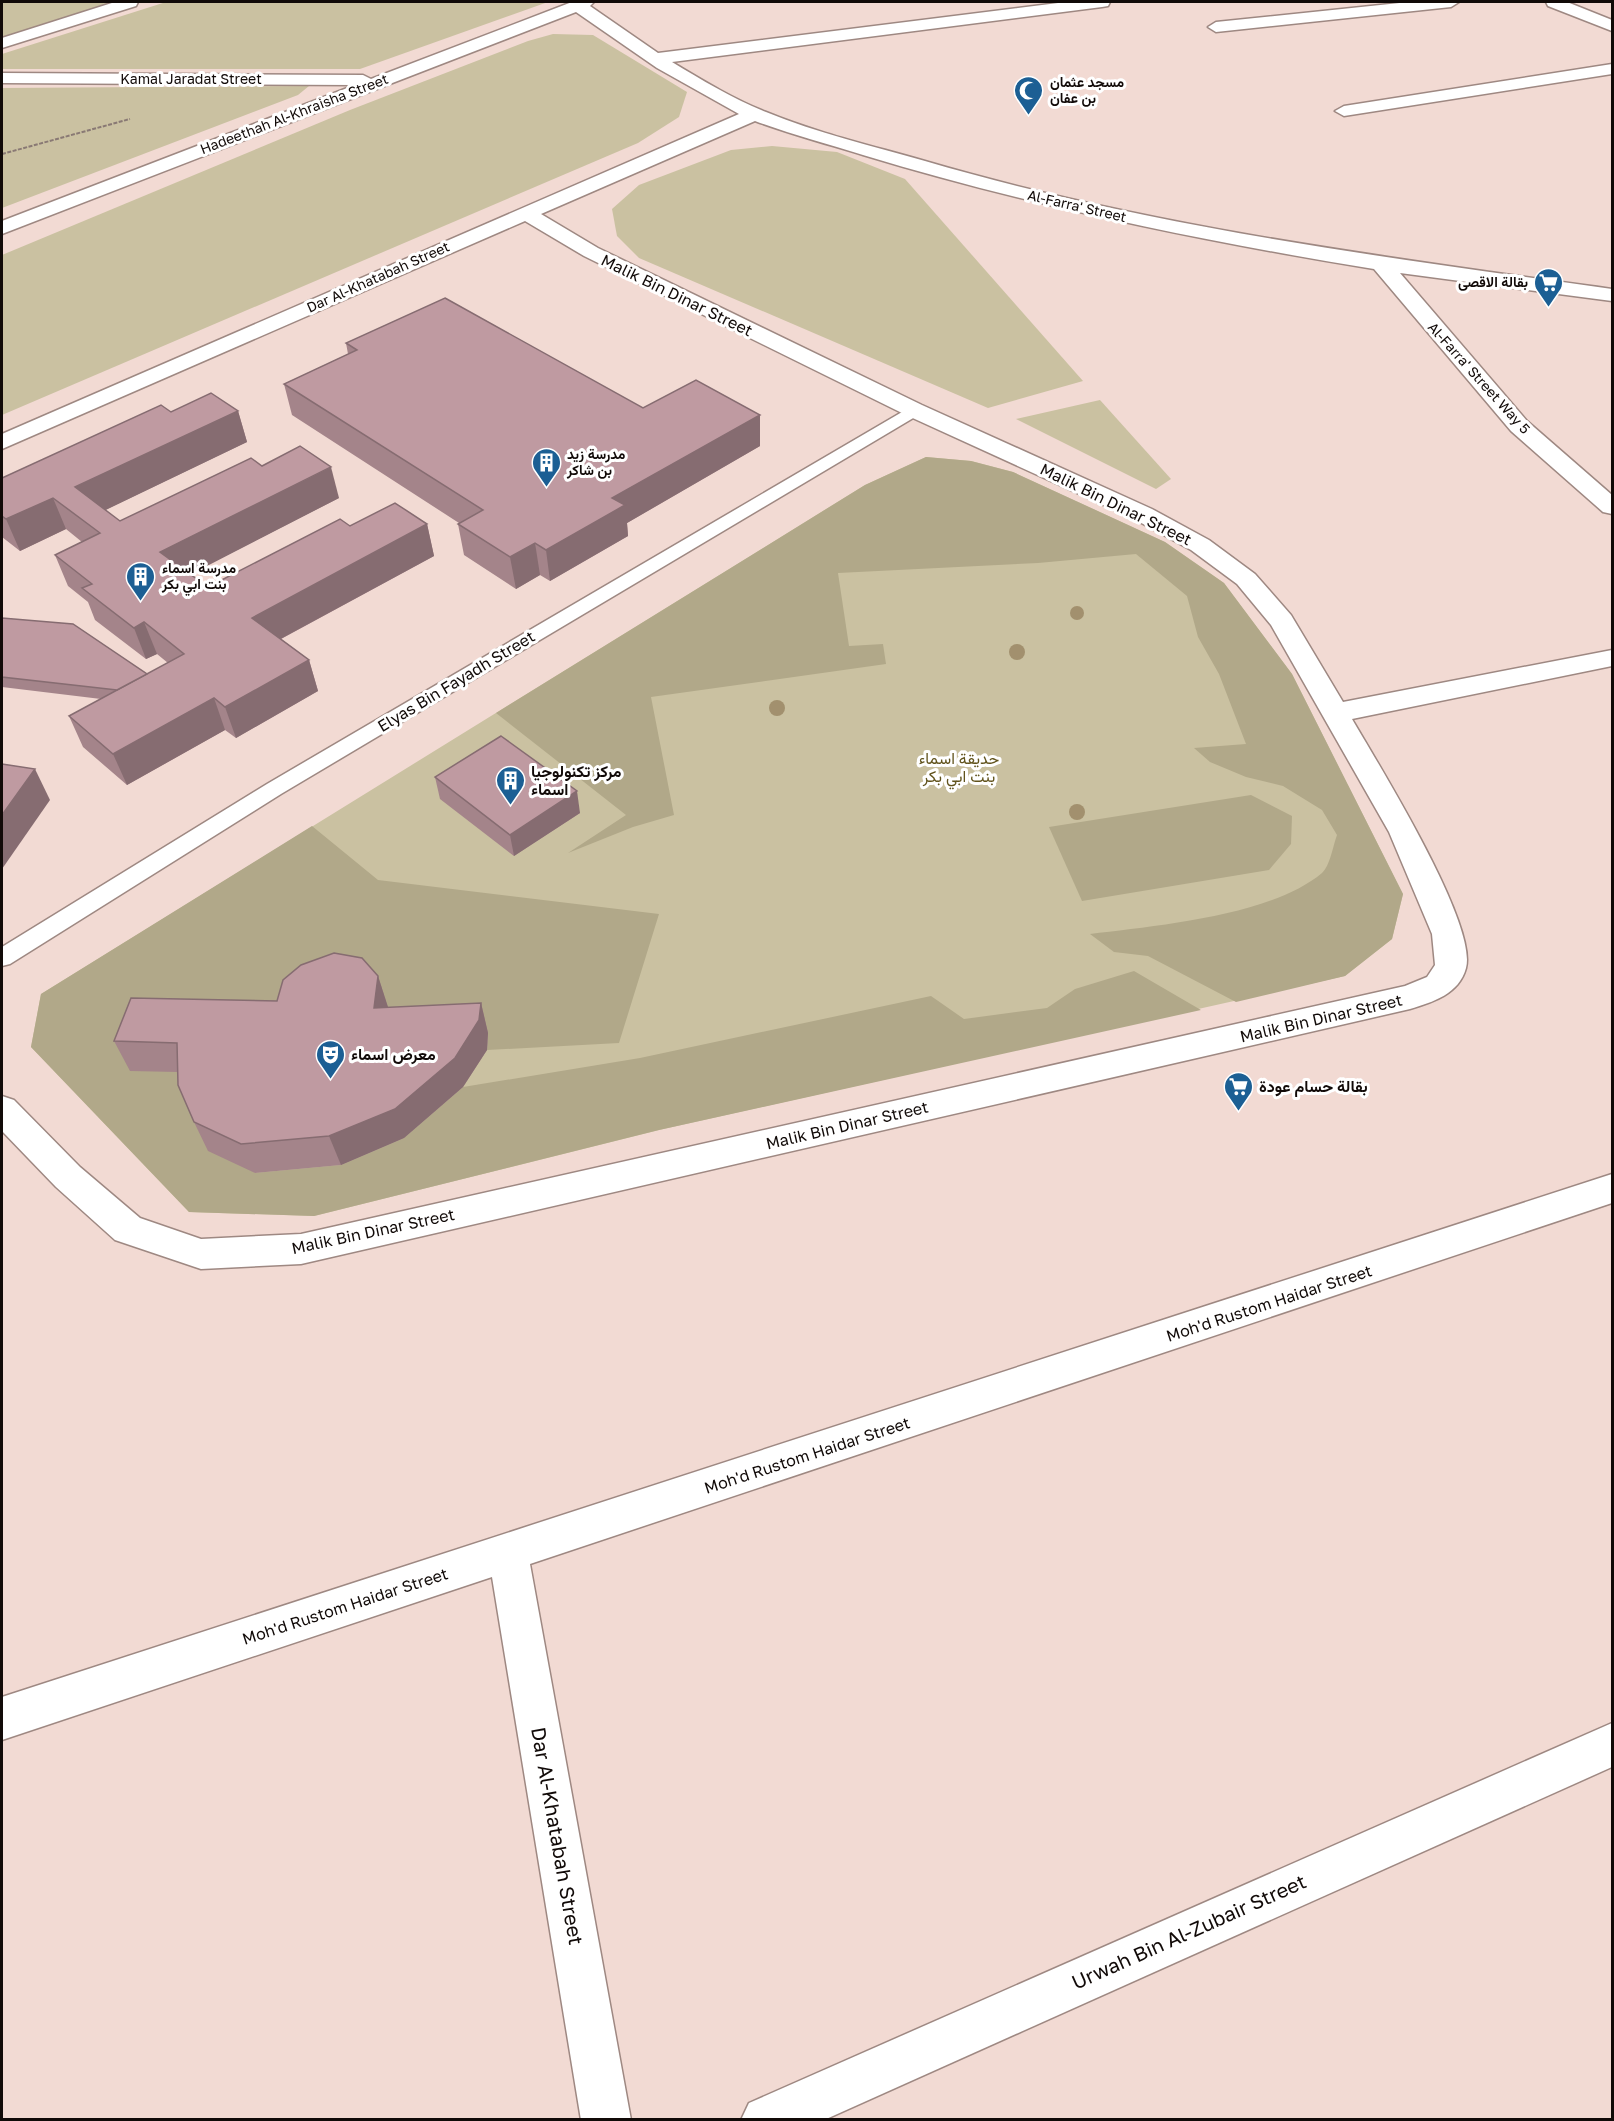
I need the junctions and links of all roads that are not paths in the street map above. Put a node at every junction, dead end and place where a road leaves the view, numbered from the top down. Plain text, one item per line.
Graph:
1 (130, 2) edge
2 (1102, 2) edge
3 (1451, 2) edge
4 (1554, 2) edge
5 (582, 3) edge
6 (1612, 26) edge
7 (1215, 27) dead end
8 (2, 43) edge
9 (659, 58) junction
10 (1612, 69) edge
11 (2, 78) edge
12 (380, 80) junction
13 (1344, 111) dead end
14 (755, 114) junction
15 (525, 213) junction
16 (2, 228) edge
17 (1381, 264) junction
18 (1612, 295) edge
19 (914, 410) junction
20 (2, 442) edge
21 (1612, 507) edge
22 (1612, 658) edge
23 (1335, 713) junction
24 (2, 958) edge
25 (2, 1110) edge
26 (1612, 1189) edge
27 (508, 1553) junction
28 (2, 1719) edge
29 (1612, 1744) edge
30 (606, 2120) edge
31 (766, 2120) edge

1 - 8 street
2 - 9 street
3 - 7 street
4 - 6 street
5 - 9 street, Al-Farra' Street
5 - 12 street, Hadeethah Al-Khraisha Street
9 - 14 street, Al-Farra' Street
10 - 13 street
11 - 12 street, Kamal Jaradat Street
12 - 16 street, Hadeethah Al-Khraisha Street
14 - 15 street, Dar Al-Khatabah Street
14 - 17 street, Al-Farra' Street
15 - 19 street, Malik Bin Dinar Street
15 - 20 street, Dar Al-Khatabah Street
17 - 18 street, Al-Farra' Street
17 - 21 street, Al-Farra' Street Way 5
19 - 23 street, Malik Bin Dinar Street
19 - 24 lane, Elyas Bin Fayadh Street
22 - 23 street
23 - 25 street, Malik Bin Dinar Street
26 - 27 street, Moh'd Rustom Haidar Street
27 - 28 street, Moh'd Rustom Haidar Street
27 - 30 street, Dar Al-Khatabah Street
29 - 31 street, Urwah Bin Al-Zubair Street

